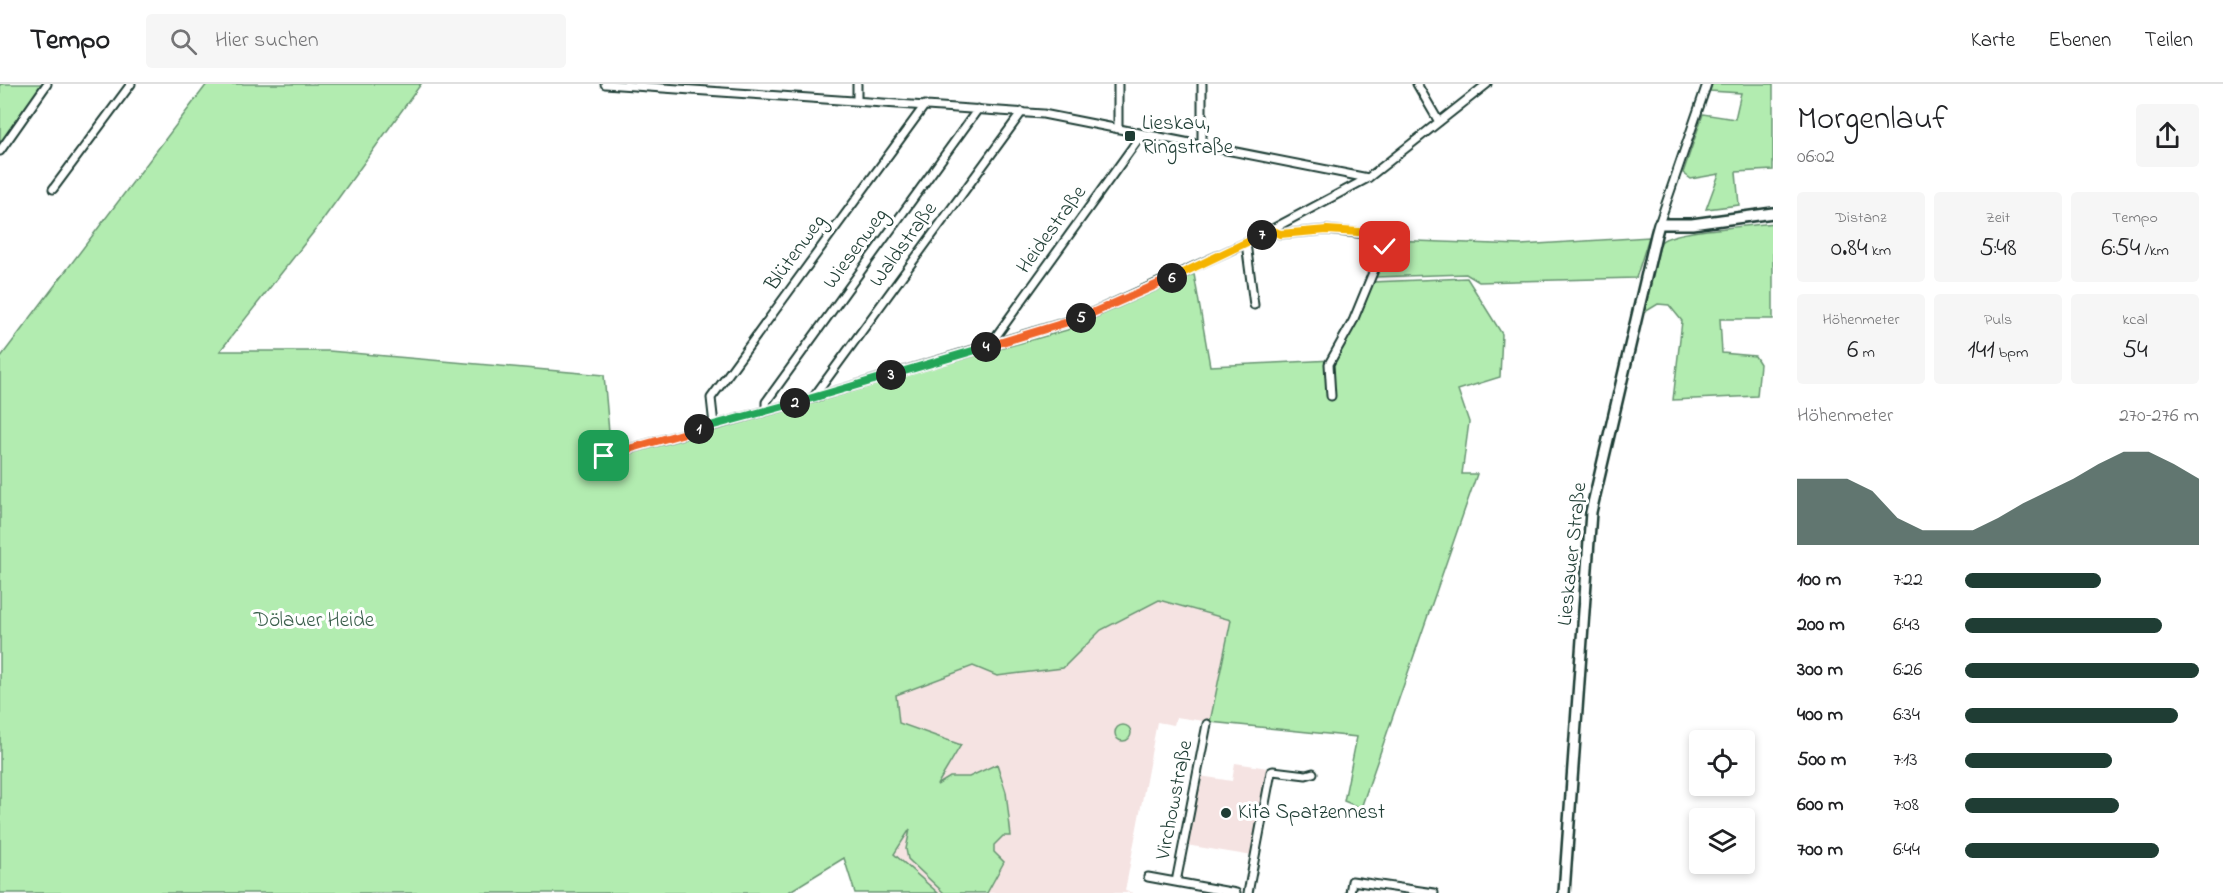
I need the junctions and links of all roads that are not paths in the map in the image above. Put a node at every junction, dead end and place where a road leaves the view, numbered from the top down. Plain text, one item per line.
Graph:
1 (47, 84) edge
2 (131, 84) edge
3 (605, 84) edge
4 (857, 84) edge
5 (1118, 84) edge
6 (1202, 84) edge
7 (1417, 84) edge
8 (1487, 84) edge
9 (1707, 84) edge
10 (857, 101) junction
11 (925, 105) junction
12 (978, 109) junction
13 (1022, 112) junction
14 (1439, 122) junction
15 (1118, 129) junction
16 (1142, 134) junction
17 (1202, 146) junction
18 (0, 151) edge
19 (1368, 178) junction
20 (53, 189) dead end
21 (1773, 213) edge
22 (1659, 224) junction
23 (1271, 230) junction
24 (1246, 243) junction
25 (1254, 304) dead end
26 (988, 346) junction
27 (1331, 396) dead end
28 (813, 398) junction
29 (766, 410) junction
30 (714, 425) junction
31 (604, 456) dead end
32 (1207, 724) dead end
33 (1313, 773) dead end
34 (1148, 877) dead end
35 (1176, 882) junction
36 (1414, 892) edge
37 (1236, 893) edge
38 (1248, 893) edge
39 (1350, 893) edge
40 (1434, 893) edge
41 (1563, 893) edge

1 - 18 street
2 - 20 street
3 - 10 street
4 - 10 street
5 - 15 street
6 - 17 street
7 - 14 street
8 - 14 street
9 - 22 street
10 - 11 street
11 - 12 street
11 - 30 street, Blütenweg
12 - 13 street
12 - 29 street, Wiesenweg
13 - 15 street
13 - 28 street, Waldstraße
14 - 19 street
15 - 16 street
16 - 17 street
16 - 26 street, Heidestraße
17 - 19 street
19 - 23 street
21 - 22 street
22 - 41 street, Lieskauer Straße
23 - 24 street
23 - 27 street
24 - 25 street
24 - 26 street
26 - 28 street
28 - 29 street
29 - 30 street
30 - 31 street
32 - 35 street, Virchowstraße
33 - 38 street
34 - 35 street
35 - 37 street
36 - 39 street
36 - 40 street

